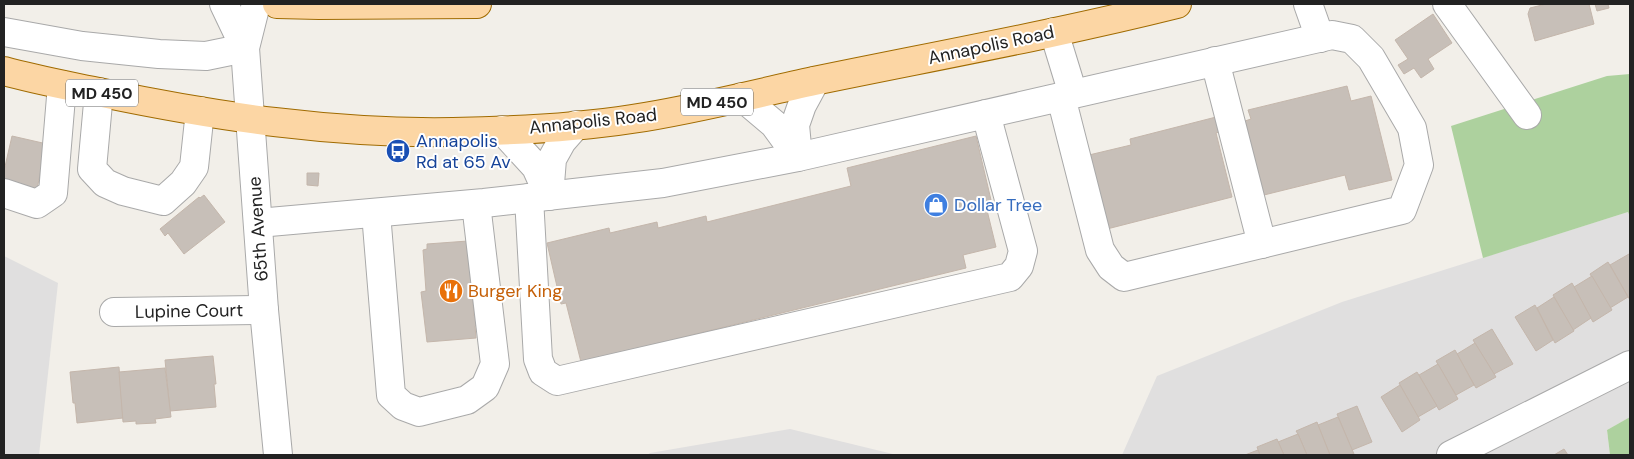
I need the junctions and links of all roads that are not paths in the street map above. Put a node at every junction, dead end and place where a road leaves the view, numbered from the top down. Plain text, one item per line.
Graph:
1 (224, 4) edge
2 (256, 4) edge
3 (277, 4) edge
4 (476, 4) edge
5 (1177, 4) edge
6 (1308, 4) edge
7 (1447, 4) edge
8 (342, 5) edge
9 (4, 32) edge
10 (1054, 32) junction
11 (1320, 38) junction
12 (245, 48) junction
13 (1215, 62) junction
14 (4, 71) edge
15 (814, 81) junction
16 (62, 85) junction
17 (99, 92) junction
18 (1067, 96) junction
19 (742, 97) junction
20 (200, 112) junction
21 (986, 114) junction
22 (1527, 115) dead end
23 (250, 119) junction
24 (576, 125) junction
25 (502, 130) junction
26 (798, 157) junction
27 (4, 193) edge
28 (539, 197) junction
29 (476, 204) junction
30 (376, 213) junction
31 (258, 223) junction
32 (1262, 244) junction
33 (264, 310) junction
34 (114, 312) dead end
35 (1630, 365) edge
36 (278, 455) edge
37 (1451, 455) edge

1 - 12 street
2 - 12 street, 65th Avenue
3 - 8 main road
4 - 8 main road
5 - 10 main road, Annapolis Road / MD 450
6 - 11 street
7 - 22 street
9 - 12 street
10 - 15 main road, Annapolis Road / MD 450
10 - 18 street
11 - 13 street
11 - 32 street
12 - 23 street, 65th Avenue
13 - 18 street
13 - 32 street
14 - 16 main road, Annapolis Road / MD 450
15 - 19 main road, Annapolis Road / MD 450
15 - 26 street
16 - 17 main road, Annapolis Road / MD 450
16 - 27 street
17 - 20 main road, Annapolis Road / MD 450
17 - 20 street
18 - 21 street
18 - 32 street
19 - 24 main road, Annapolis Road / MD 450
19 - 26 street
20 - 23 main road, Annapolis Road / MD 450
21 - 26 street
21 - 28 street
23 - 25 main road, Annapolis Road / MD 450
23 - 31 street, 65th Avenue
24 - 25 main road, Annapolis Road / MD 450
24 - 28 street
25 - 28 street
26 - 28 street
28 - 29 street
29 - 30 street
29 - 30 street
30 - 31 street
31 - 33 street, 65th Avenue
33 - 34 street, Lupine Court
33 - 36 street, 65th Avenue
35 - 37 street

